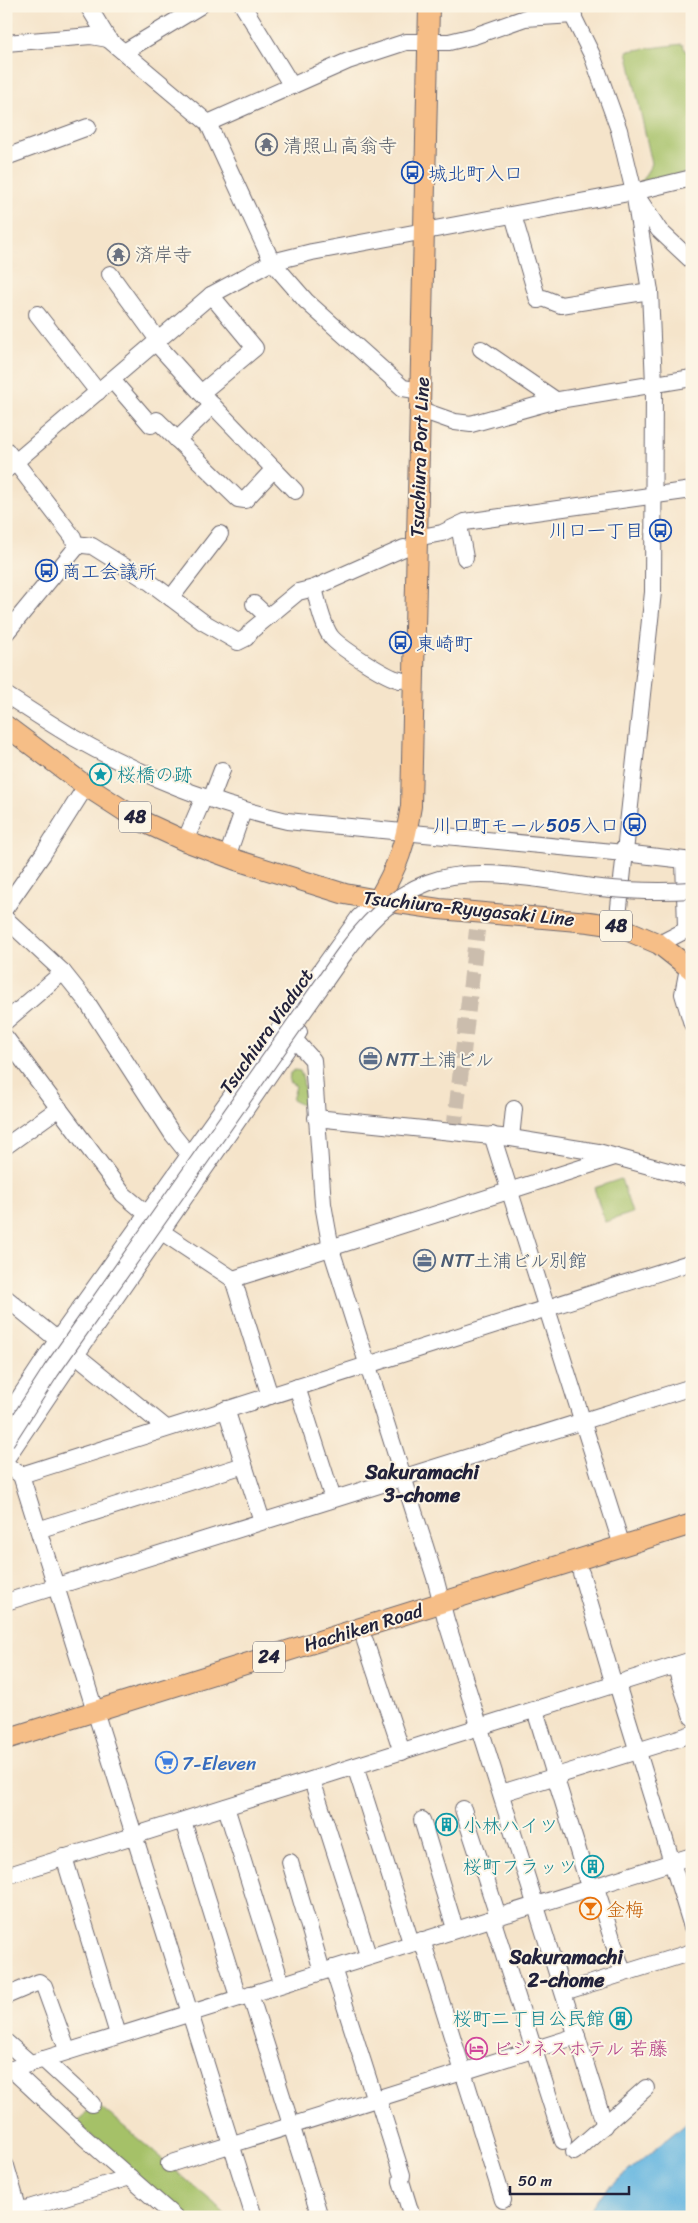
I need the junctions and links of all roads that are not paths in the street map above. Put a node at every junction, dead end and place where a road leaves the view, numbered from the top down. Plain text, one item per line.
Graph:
1 (88, 6) edge
2 (200, 6) edge
3 (243, 6) edge
4 (429, 6) edge
5 (571, 11) edge
6 (108, 39) junction
7 (6, 43) edge
8 (429, 43) junction
9 (124, 52) junction
10 (292, 86) junction
11 (208, 123) junction
12 (88, 127) dead end
13 (6, 157) edge
14 (692, 178) edge
15 (634, 192) junction
16 (513, 215) junction
17 (424, 231) junction
18 (692, 261) edge
19 (272, 262) junction
20 (110, 274) dead end
21 (650, 291) junction
22 (211, 295) junction
23 (37, 314) dead end
24 (156, 341) junction
25 (481, 349) dead end
26 (692, 378) edge
27 (112, 380) junction
28 (654, 384) junction
29 (98, 392) junction
30 (201, 393) junction
31 (421, 400) junction
32 (557, 400) junction
33 (213, 405) junction
34 (177, 440) junction
35 (6, 450) edge
36 (11, 467) edge
37 (274, 470) junction
38 (692, 490) edge
39 (295, 491) dead end
40 (652, 496) junction
41 (459, 525) junction
42 (220, 534) dead end
43 (410, 543) junction
44 (75, 544) junction
45 (465, 558) dead end
46 (314, 588) junction
47 (170, 598) junction
48 (254, 604) dead end
49 (270, 615) junction
50 (6, 633) edge
51 (400, 680) dead end
52 (6, 695) edge
53 (6, 726) edge
54 (222, 770) dead end
55 (86, 786) junction
56 (208, 798) junction
57 (244, 811) junction
58 (407, 833) junction
59 (185, 841) junction
60 (624, 852) junction
61 (226, 857) junction
62 (688, 862) edge
63 (692, 890) edge
64 (378, 900) junction
65 (6, 907) edge
66 (6, 919) edge
67 (617, 926) junction
68 (689, 927) edge
69 (659, 944) junction
70 (690, 969) edge
71 (63, 972) junction
72 (6, 1021) edge
73 (692, 1024) edge
74 (6, 1038) edge
75 (294, 1039) junction
76 (59, 1108) junction
77 (514, 1109) dead end
78 (316, 1118) junction
79 (492, 1135) junction
80 (511, 1138) junction
81 (6, 1146) edge
82 (189, 1155) junction
83 (615, 1158) junction
84 (692, 1180) edge
85 (510, 1192) junction
86 (147, 1214) junction
87 (162, 1232) junction
88 (331, 1249) junction
89 (692, 1262) edge
90 (233, 1279) junction
91 (6, 1298) edge
92 (546, 1307) junction
93 (58, 1339) junction
94 (76, 1355) junction
95 (368, 1364) junction
96 (297, 1387) junction
97 (692, 1387) edge
98 (270, 1396) junction
99 (226, 1409) junction
100 (6, 1418) edge
101 (582, 1420) junction
102 (166, 1428) junction
103 (6, 1441) edge
104 (6, 1459) edge
105 (6, 1465) edge
106 (244, 1465) junction
107 (21, 1475) junction
108 (403, 1477) junction
109 (333, 1499) junction
110 (262, 1521) junction
111 (692, 1524) edge
112 (44, 1528) dead end
113 (622, 1546) junction
114 (581, 1573) dead end
115 (56, 1585) junction
116 (6, 1602) edge
117 (442, 1603) junction
118 (365, 1641) dead end
119 (692, 1660) edge
120 (675, 1665) junction
121 (616, 1684) junction
122 (535, 1710) junction
123 (96, 1711) junction
124 (692, 1718) edge
125 (481, 1728) junction
126 (692, 1734) edge
127 (7, 1736) edge
128 (637, 1751) junction
129 (402, 1752) junction
130 (356, 1766) junction
131 (554, 1777) junction
132 (312, 1780) junction
133 (508, 1791) dead end
134 (226, 1807) junction
135 (463, 1809) dead end
136 (422, 1820) dead end
137 (183, 1821) junction
138 (133, 1836) junction
139 (692, 1856) edge
140 (64, 1858) junction
141 (290, 1862) dead end
142 (672, 1862) junction
143 (6, 1876) edge
144 (587, 1880) dead end
145 (598, 1894) dead end
146 (536, 1904) junction
147 (495, 1917) junction
148 (453, 1922) dead end
149 (692, 1926) edge
150 (415, 1938) junction
151 (366, 1949) dead end
152 (692, 1952) edge
153 (328, 1970) junction
154 (624, 1973) junction
155 (279, 1976) dead end
156 (570, 1990) dead end
157 (243, 1992) junction
158 (6, 1996) edge
159 (190, 2013) junction
160 (116, 2028) dead end
161 (577, 2036) junction
162 (6, 2042) edge
163 (65, 2044) dead end
164 (533, 2050) junction
165 (19, 2064) edge
166 (464, 2072) junction
167 (646, 2088) dead end
168 (376, 2099) junction
169 (92, 2104) dead end
170 (291, 2125) junction
171 (605, 2126) junction
172 (230, 2145) junction
173 (169, 2164) dead end
174 (6, 2166) edge
175 (130, 2177) junction
176 (503, 2200) dead end
177 (13, 2213) edge
178 (175, 2217) edge
179 (254, 2217) edge
180 (320, 2217) edge
181 (412, 2217) edge

1 - 6 street
2 - 9 street
3 - 10 street
4 - 8 main road, Tsuchiura Port Line
5 - 8 street
5 - 15 street
6 - 7 street
6 - 9 street
8 - 10 street
8 - 17 main road, Tsuchiura Port Line
9 - 11 street
10 - 11 street
11 - 19 street
12 - 13 street
14 - 15 street
15 - 16 street
15 - 18 street
15 - 21 street
16 - 17 street
16 - 21 street
17 - 19 street
17 - 31 main road, Tsuchiura Port Line
19 - 22 street
19 - 31 street
20 - 24 street
21 - 28 street
22 - 24 street
22 - 30 street
23 - 29 street
24 - 27 street
24 - 30 street
25 - 32 street
26 - 28 street
27 - 29 street
27 - 34 street
28 - 32 street
28 - 40 street
29 - 36 street
30 - 33 street
31 - 32 street
31 - 43 main road, Tsuchiura Port Line
33 - 34 street
33 - 37 street
34 - 37 street
35 - 36 street
36 - 44 street
37 - 39 street
38 - 40 street
40 - 41 street
40 - 60 street
41 - 43 street
41 - 45 street
42 - 47 street
43 - 46 street
43 - 58 main road, Tsuchiura Port Line
44 - 47 street
44 - 50 street
46 - 49 street
46 - 51 street
47 - 49 street
48 - 49 street
52 - 56 street
53 - 55 main road, Tsuchiura-Ryugasaki Line / 48
54 - 56 street
55 - 59 main road, Tsuchiura-Ryugasaki Line / 48
55 - 65 street
56 - 57 street
56 - 59 street
57 - 58 street
57 - 61 street
58 - 60 street
58 - 64 main road, Tsuchiura Port Line
59 - 61 main road, Tsuchiura-Ryugasaki Line / 48
60 - 62 street
60 - 67 street
61 - 64 main road, Tsuchiura-Ryugasaki Line / 48
62 - 68 street
63 - 103 street, Tsuchiura Viaduct, bridge
64 - 67 main road, Tsuchiura-Ryugasaki Line / 48
64 - 75 street
64 - 82 street
66 - 71 street
67 - 69 main road, Tsuchiura-Ryugasaki Line / 48
68 - 69 street
69 - 70 main road, Tsuchiura-Ryugasaki Line / 48
70 - 73 street
71 - 72 street
71 - 82 street
74 - 76 street
75 - 78 street
75 - 87 street
76 - 81 street
76 - 86 street
77 - 80 street
78 - 79 street
78 - 88 street
79 - 80 street
79 - 85 street
80 - 83 street
82 - 86 street
83 - 84 street
83 - 85 street
85 - 88 street
85 - 92 street
86 - 87 street
86 - 93 street
87 - 90 street
87 - 94 street
88 - 90 street
88 - 95 street
89 - 92 street
90 - 98 street
91 - 93 street
92 - 95 street
92 - 101 street
93 - 94 street
93 - 100 street
94 - 102 street
94 - 104 street
95 - 96 street
95 - 108 street
96 - 98 street
96 - 109 street
97 - 101 street
98 - 99 street
99 - 102 street
99 - 106 street
101 - 108 street
101 - 113 street
102 - 107 street
105 - 107 street
106 - 110 street
106 - 112 street
107 - 115 street
108 - 109 street
108 - 117 street
109 - 110 street
110 - 115 street
111 - 113 main road, Hachiken Road / 24
113 - 117 main road, Hachiken Road / 24
114 - 121 street
115 - 116 street
115 - 123 street
117 - 123 main road, Hachiken Road / 24
117 - 125 street
118 - 129 street
119 - 120 street
120 - 121 street
120 - 124 street
121 - 122 street
121 - 128 street
122 - 125 street
122 - 131 street
123 - 127 main road, Hachiken Road / 24
123 - 138 street
125 - 129 street
125 - 146 street
126 - 128 street
128 - 131 street
128 - 142 street
129 - 130 street
130 - 132 street
130 - 150 street
131 - 133 street
131 - 144 street
132 - 134 street
132 - 151 street
134 - 137 street
134 - 155 street
135 - 147 street
136 - 148 street
137 - 138 street
137 - 157 street
138 - 140 street
138 - 159 street
139 - 142 street
140 - 143 street
140 - 160 street
141 - 153 street
142 - 146 street
142 - 149 street
145 - 154 street
146 - 147 street
146 - 161 street
147 - 150 street
147 - 164 street
150 - 153 street
150 - 166 street
152 - 154 street
153 - 157 street
153 - 168 street
154 - 156 street
157 - 159 street
157 - 170 street
158 - 163 street
159 - 165 street
159 - 172 street
161 - 164 street
161 - 171 street
162 - 165 street
164 - 166 street
164 - 171 street
165 - 169 street
165 - 175 street
166 - 168 street
166 - 176 street
167 - 171 street
168 - 170 street
168 - 181 street
170 - 172 street
170 - 180 street
172 - 173 street
172 - 179 street
174 - 177 street
175 - 177 street
175 - 178 street

